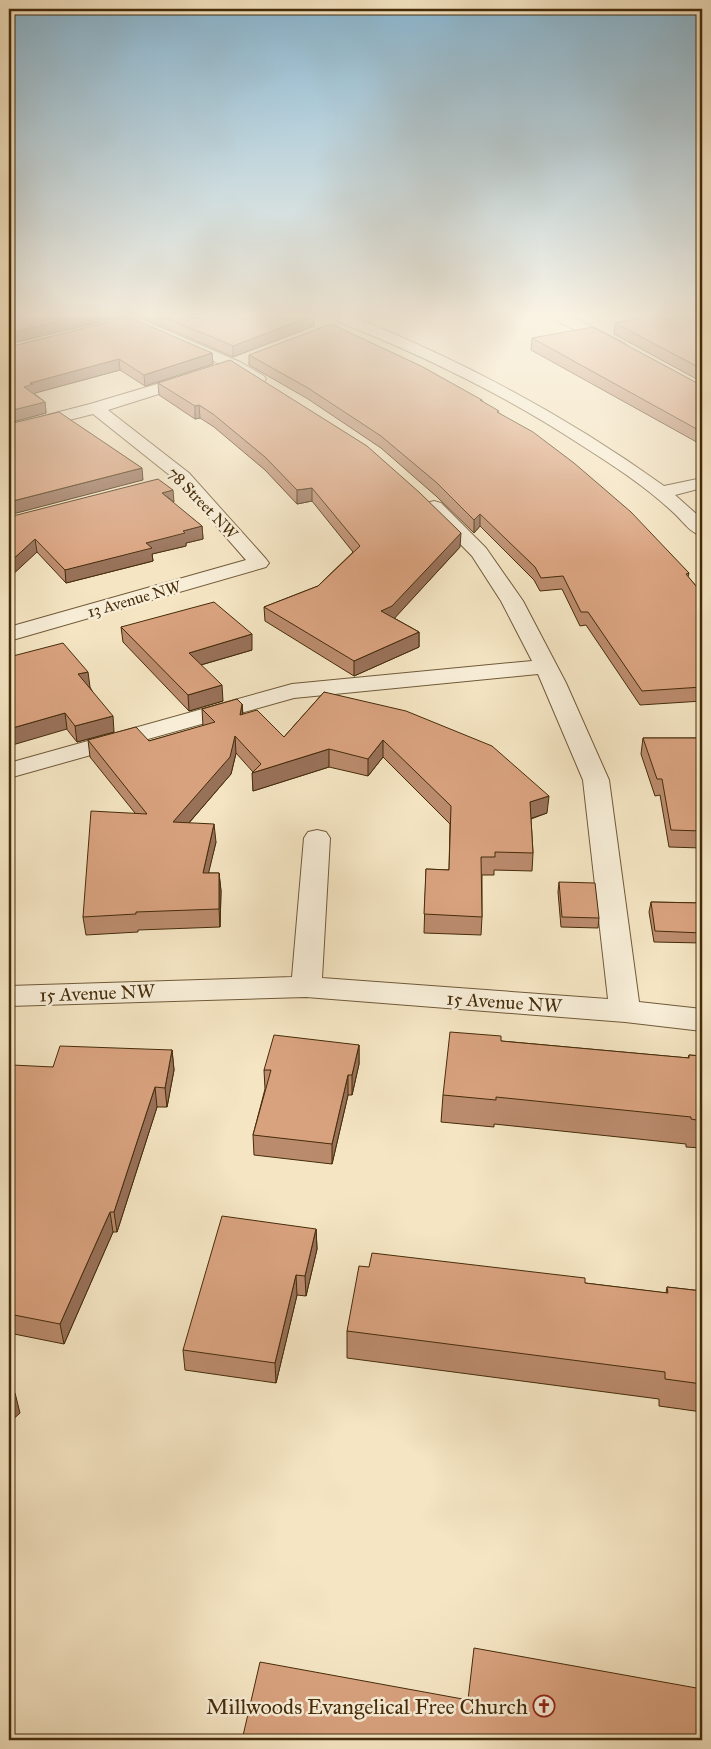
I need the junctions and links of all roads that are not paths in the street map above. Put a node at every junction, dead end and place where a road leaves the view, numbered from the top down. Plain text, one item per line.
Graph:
1 (123, 400) edge
2 (516, 400) edge
3 (96, 408) junction
4 (9, 430) edge
5 (183, 477) junction
6 (162, 483) edge
7 (702, 483) edge
8 (661, 492) junction
9 (421, 495) edge
10 (702, 530) edge
11 (259, 563) joint
12 (9, 634) edge
13 (546, 667) junction
14 (9, 771) edge
15 (317, 838) dead end
16 (306, 987) junction
17 (9, 996) edge
18 (625, 1012) junction
19 (702, 1020) edge

1 - 3 street
2 - 8 street
3 - 4 street
3 - 5 street, 78 Street NW
5 - 6 street
5 - 11 street, 78 Street NW
7 - 8 street
8 - 10 street
9 - 13 street
11 - 12 street, 13 Avenue NW
13 - 14 street
13 - 18 street
15 - 16 street
16 - 17 street, 15 Avenue NW
16 - 18 street, 15 Avenue NW
18 - 19 street, 15 Avenue NW

